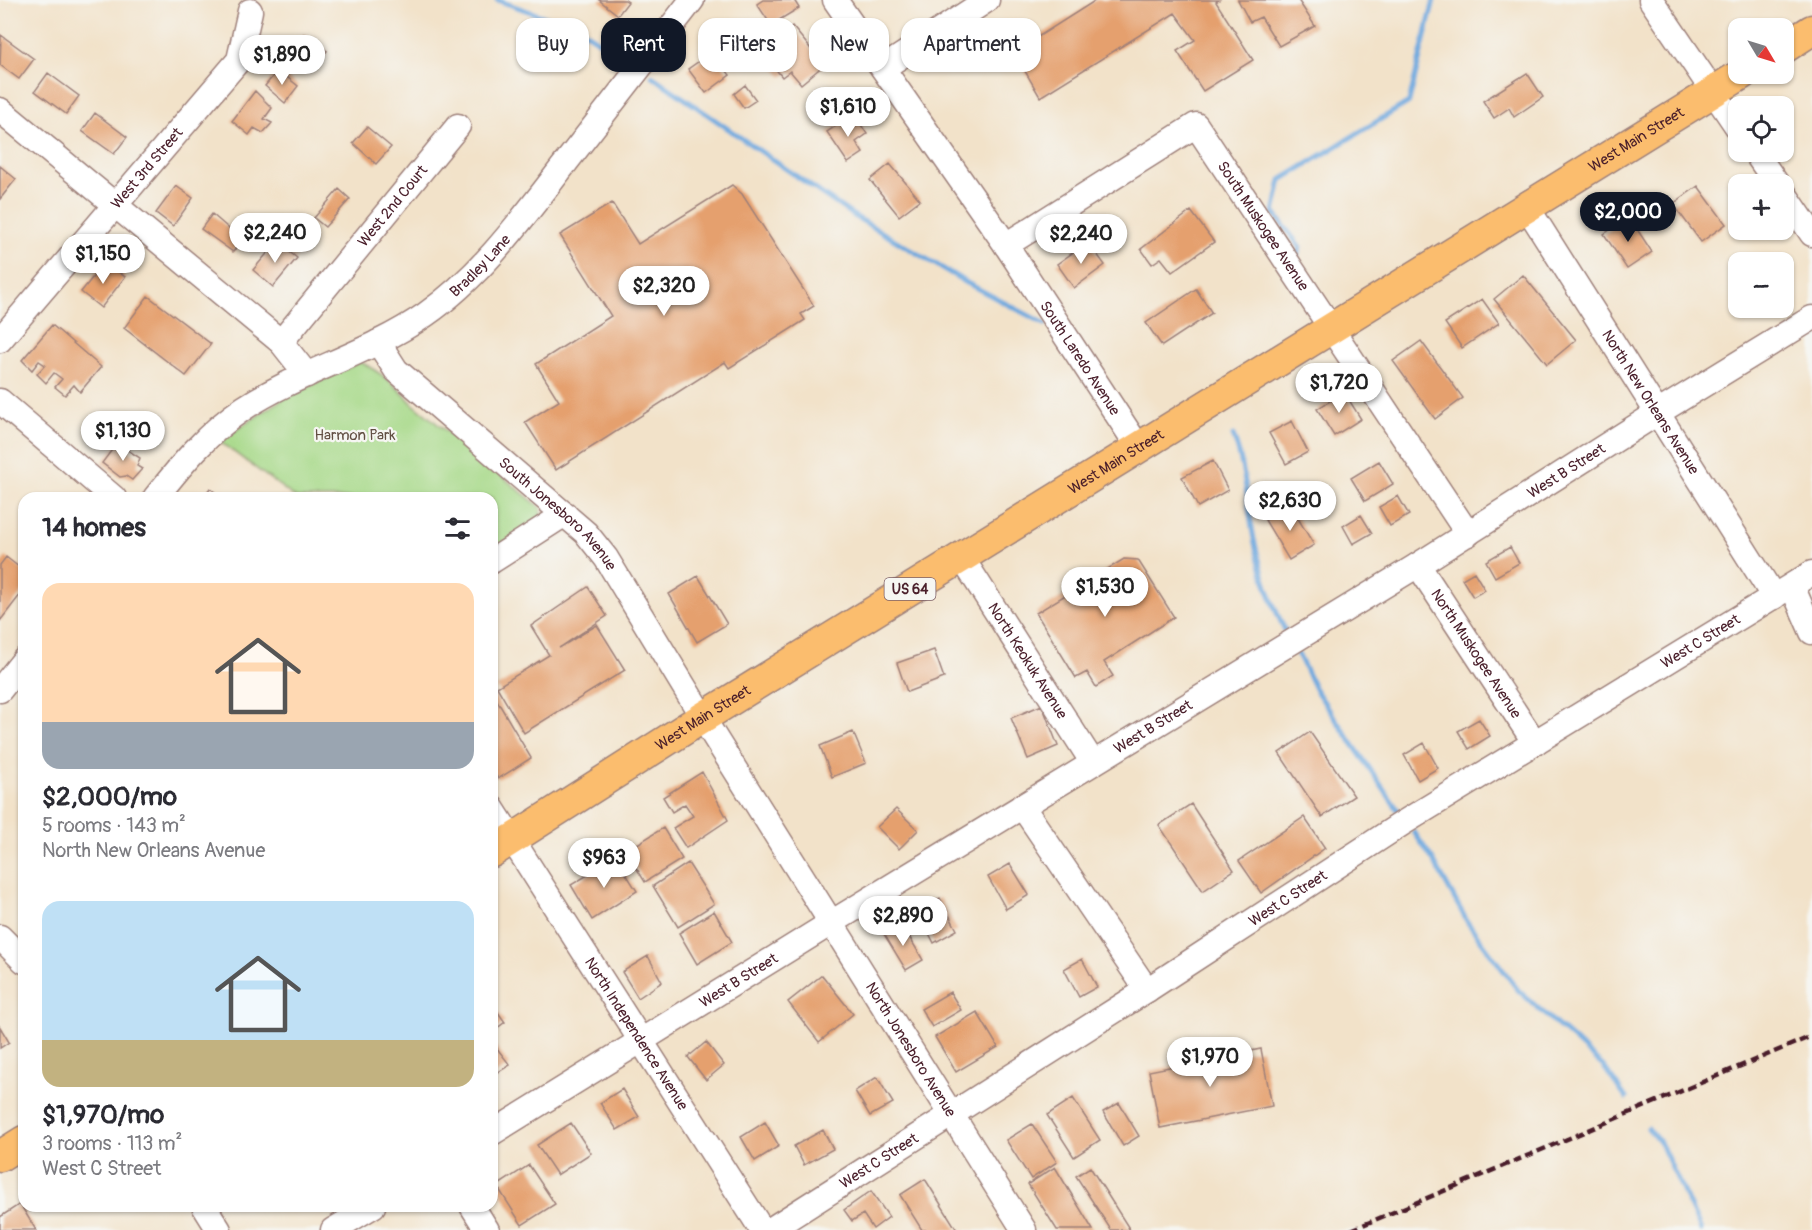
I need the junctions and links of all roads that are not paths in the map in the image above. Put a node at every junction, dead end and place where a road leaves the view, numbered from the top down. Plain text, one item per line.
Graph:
1 (692, 0) edge
2 (836, 0) edge
3 (987, 0) edge
4 (1651, 0) edge
5 (250, 12) dead end
6 (848, 18) edge
7 (1812, 30) edge
8 (1794, 42) edge
9 (889, 64) edge
10 (886, 72) edge
11 (1728, 83) edge
12 (1713, 92) junction
13 (0, 110) edge
14 (1728, 114) edge
15 (458, 126) dead end
16 (115, 205) junction
17 (1527, 207) junction
18 (1794, 208) edge
19 (1812, 234) edge
20 (1006, 245) junction
21 (1812, 318) edge
22 (1330, 329) junction
23 (0, 340) edge
24 (280, 342) junction
25 (378, 342) junction
26 (307, 375) junction
27 (0, 401) edge
28 (1659, 412) junction
29 (1139, 448) junction
30 (107, 492) edge
31 (159, 492) edge
32 (565, 514) junction
33 (1468, 534) junction
34 (498, 557) edge
35 (962, 558) junction
36 (1418, 566) junction
37 (1812, 573) edge
38 (1783, 592) junction
39 (1812, 632) edge
40 (18, 667) edge
41 (0, 689) edge
42 (702, 718) junction
43 (1535, 743) junction
44 (1093, 763) junction
45 (1022, 806) junction
46 (498, 830) edge
47 (502, 845) edge
48 (831, 923) junction
49 (0, 937) edge
50 (18, 955) edge
51 (1147, 990) junction
52 (642, 1042) junction
53 (953, 1114) junction
54 (498, 1129) edge
55 (18, 1145) edge
56 (0, 1156) edge
57 (208, 1212) edge
58 (363, 1212) edge
59 (476, 1212) edge
60 (219, 1230) edge
61 (333, 1230) edge
62 (487, 1230) edge
63 (762, 1230) edge
64 (770, 1230) edge
65 (1024, 1230) edge

1 - 25 street, Bradley Lane
2 - 6 street, South Laredo Avenue
3 - 9 street
4 - 12 street
5 - 16 street, West 3rd Street
7 - 8 main road
10 - 20 street, South Laredo Avenue
11 - 12 main road, West Main Street / US 64
12 - 14 street
12 - 17 main road, West Main Street / US 64
13 - 16 street
15 - 24 street, West 2nd Court
16 - 23 street, West 3rd Street
16 - 24 street
17 - 22 main road, West Main Street / US 64
17 - 28 street, North New Orleans Avenue
18 - 19 street
20 - 22 street, South Muskogee Avenue
20 - 29 street, South Laredo Avenue
21 - 28 street, West B Street
22 - 29 main road, West Main Street / US 64
22 - 33 street
24 - 26 street
25 - 26 street, Bradley Lane
25 - 32 street, South Jonesboro Avenue
26 - 31 street, Bradley Lane
27 - 30 street
28 - 33 street, West B Street
28 - 38 street, North New Orleans Avenue
29 - 35 main road, West Main Street / US 64
32 - 34 street
32 - 42 street, South Jonesboro Avenue
33 - 36 street, West B Street
35 - 42 main road, West Main Street / US 64
35 - 44 street, North Keokuk Avenue
36 - 43 street, North Muskogee Avenue
36 - 44 street, West B Street
37 - 38 street, West C Street
38 - 39 street, North New Orleans Avenue
38 - 43 street, West C Street
40 - 41 street
42 - 47 main road, West Main Street / US 64
42 - 48 street, North Jonesboro Avenue
43 - 51 street, West C Street
44 - 45 street, West B Street
45 - 48 street, West B Street
45 - 51 street
46 - 47 street, North Independence Avenue
47 - 52 street, North Independence Avenue
48 - 52 street, West B Street
48 - 53 street, North Jonesboro Avenue
49 - 50 street
51 - 53 street, West C Street
52 - 54 street, West B Street
52 - 63 street, North Independence Avenue
53 - 64 street, West C Street
53 - 65 street, North Jonesboro Avenue
55 - 56 main road
57 - 60 street
58 - 61 street
59 - 62 street

